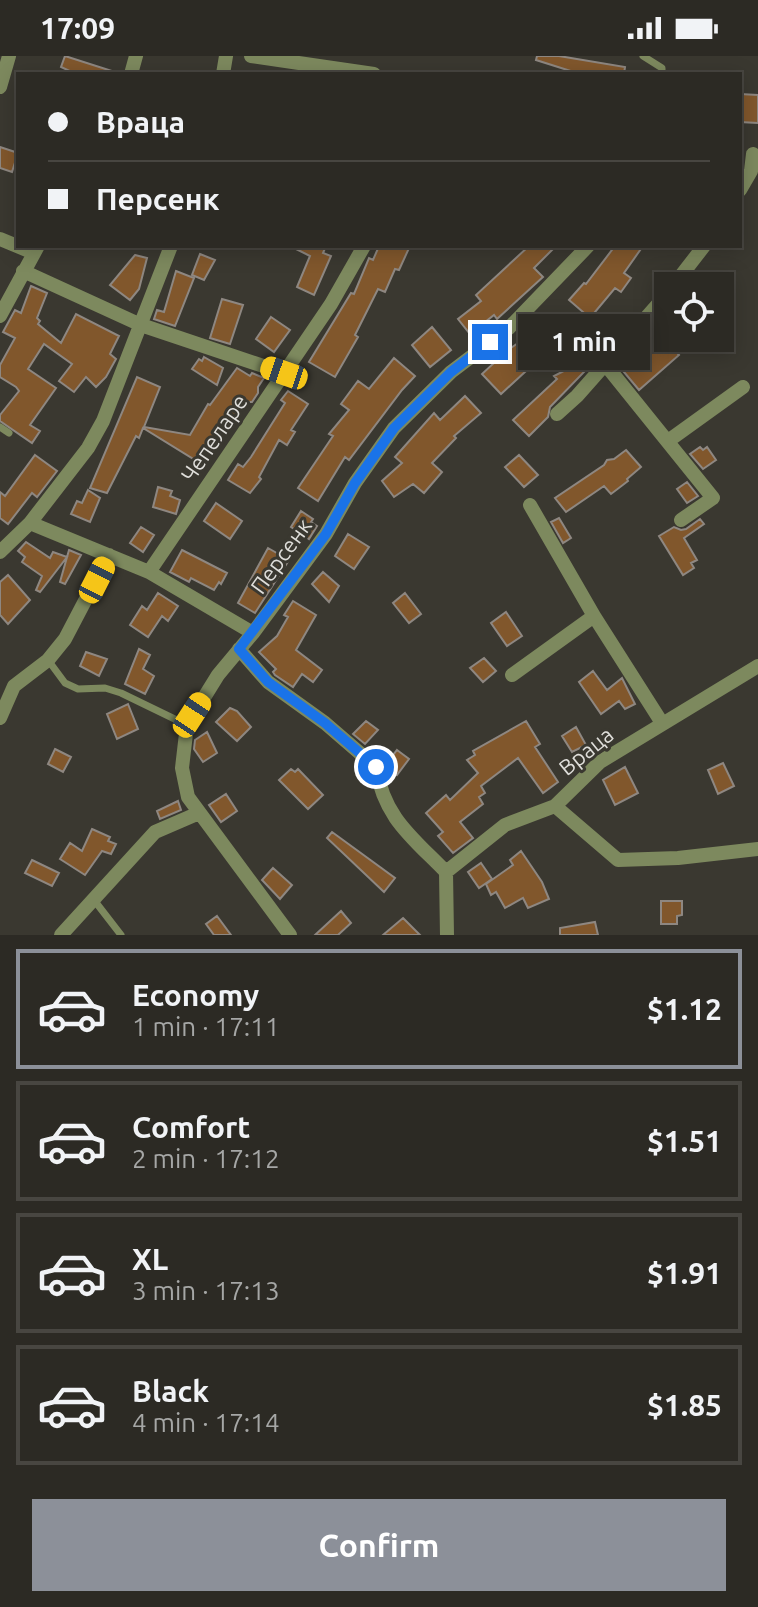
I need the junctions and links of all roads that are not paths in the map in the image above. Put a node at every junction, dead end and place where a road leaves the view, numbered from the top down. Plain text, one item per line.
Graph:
1 (9, 56) edge
2 (251, 56) edge
3 (643, 56) edge
4 (365, 72) edge
5 (662, 72) edge
6 (0, 87) edge
7 (750, 153) edge
8 (754, 174) edge
9 (170, 248) edge
10 (363, 248) edge
11 (586, 248) edge
12 (702, 248) edge
13 (36, 249) edge
14 (23, 271) junction
15 (684, 272) edge
16 (654, 309) edge
17 (0, 316) edge
18 (141, 325) junction
19 (605, 364) junction
20 (284, 373) junction
21 (743, 387) dead end
22 (557, 414) dead end
23 (0, 427) edge
24 (9, 433) dead end
25 (668, 441) junction
26 (530, 505) dead end
27 (681, 520) dead end
28 (30, 523) junction
29 (2, 545) edge
30 (109, 555) junction
31 (149, 572) junction
32 (594, 616) junction
33 (253, 633) junction
34 (239, 649) junction
35 (48, 660) junction
36 (758, 666) edge
37 (512, 675) dead end
38 (0, 718) edge
39 (662, 723) junction
40 (187, 725) junction
41 (555, 806) junction
42 (199, 813) junction
43 (758, 851) edge
44 (446, 872) junction
45 (94, 900) junction
46 (61, 935) edge
47 (121, 935) edge
48 (290, 935) edge
49 (447, 935) edge

1 - 6 street
2 - 4 street
3 - 5 lane
7 - 8 street
9 - 18 street
10 - 20 street, Чепеларе
11 - 33 street, Персенк
12 - 15 street
13 - 14 street
14 - 17 street
14 - 18 street
16 - 19 street
18 - 20 street
18 - 28 street
19 - 22 street
19 - 25 street
20 - 31 street, Чепеларе
21 - 25 street
23 - 24 lane
25 - 27 street
26 - 32 street
28 - 29 street
28 - 30 street
30 - 31 street
30 - 35 street
31 - 33 street
32 - 37 street
32 - 39 street
33 - 34 street, Персенк
34 - 40 street, Персенк
34 - 44 street
35 - 38 street
35 - 40 lane
36 - 39 street, Враца
39 - 41 street, Враца
40 - 42 street, Персенк
41 - 43 street
41 - 44 street, Враца
42 - 45 street
42 - 48 street, Персенк
44 - 49 street
45 - 46 street
45 - 47 lane

